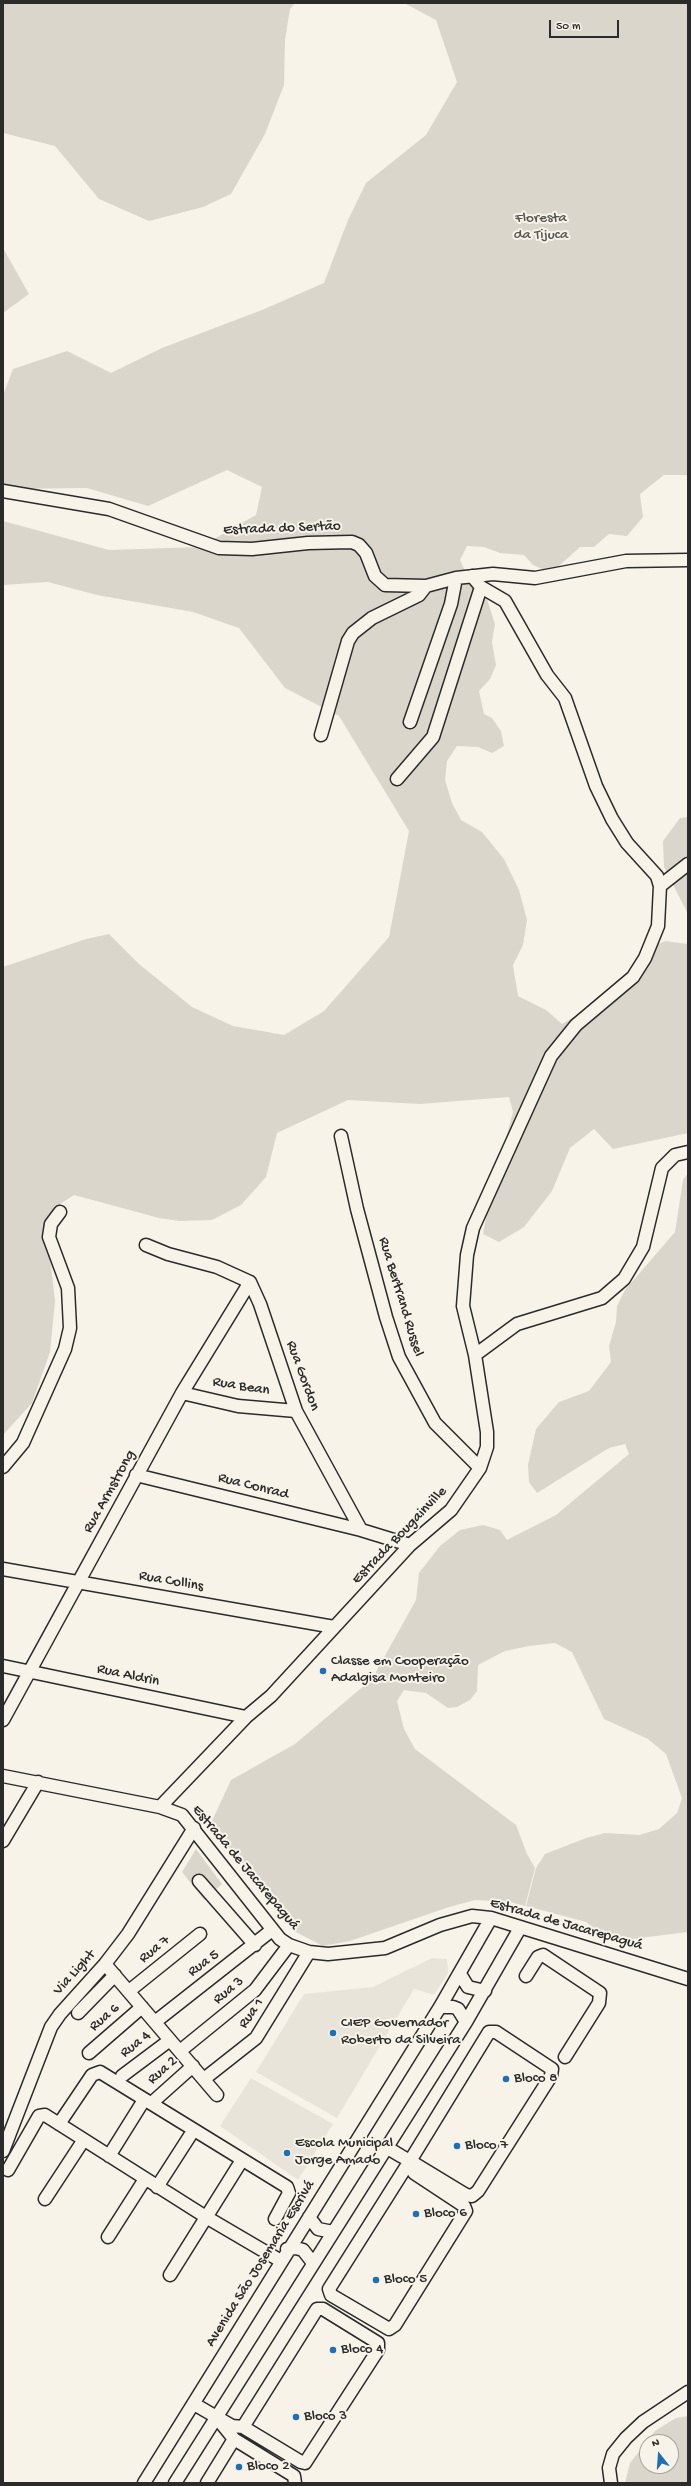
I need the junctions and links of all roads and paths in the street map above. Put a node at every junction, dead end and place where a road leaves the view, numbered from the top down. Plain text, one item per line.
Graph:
1 (3, 491) edge
2 (688, 560) edge
3 (472, 576) junction
4 (456, 578) junction
5 (426, 586) junction
6 (480, 587) junction
7 (410, 722) dead end
8 (321, 735) dead end
9 (397, 779) dead end
10 (688, 864) edge
11 (660, 886) junction
12 (341, 1136) dead end
13 (688, 1152) edge
14 (60, 1212) dead end
15 (146, 1245) dead end
16 (250, 1282) junction
17 (475, 1355) junction
18 (182, 1393) junction
19 (296, 1411) junction
20 (3, 1467) edge
21 (480, 1468) junction
22 (136, 1476) junction
23 (361, 1530) junction
24 (410, 1545) junction
25 (3, 1569) edge
26 (79, 1582) junction
27 (334, 1627) junction
28 (3, 1666) edge
29 (31, 1672) junction
30 (246, 1717) junction
31 (3, 1720) edge
32 (3, 1776) edge
33 (38, 1782) junction
34 (160, 1807) junction
35 (194, 1828) junction
36 (3, 1841) edge
37 (199, 1881) dead end
38 (491, 1918) junction
39 (520, 1928) junction
40 (272, 1930) junction
41 (200, 1934) dead end
42 (552, 1937) junction
43 (255, 1945) junction
44 (289, 1945) junction
45 (309, 1952) junction
46 (547, 1956) junction
47 (105, 1964) junction
48 (460, 1974) junction
49 (115, 1975) junction
50 (526, 1976) dead end
51 (688, 1979) edge
52 (129, 1991) junction
53 (485, 1991) junction
54 (142, 2007) junction
55 (440, 2007) junction
56 (78, 2013) dead end
57 (155, 2022) junction
58 (466, 2022) junction
59 (170, 2040) junction
60 (180, 2052) junction
61 (89, 2053) dead end
62 (565, 2057) dead end
63 (193, 2066) junction
64 (122, 2076) dead end
65 (204, 2079) junction
66 (217, 2095) dead end
67 (149, 2100) junction
68 (59, 2124) junction
69 (194, 2131) junction
70 (83, 2141) junction
71 (384, 2150) junction
72 (3, 2151) edge
73 (108, 2156) junction
74 (242, 2160) junction
75 (408, 2164) junction
76 (8, 2170) dead end
77 (145, 2179) junction
78 (157, 2187) junction
79 (45, 2199) dead end
80 (309, 2217) junction
81 (206, 2218) junction
82 (275, 2219) dead end
83 (332, 2232) junction
84 (108, 2237) dead end
85 (288, 2249) junction
86 (281, 2261) junction
87 (313, 2262) junction
88 (170, 2275) dead end
89 (688, 2392) edge
90 (194, 2404) junction
91 (216, 2417) junction
92 (243, 2427) junction
93 (234, 2440) junction
94 (144, 2483) edge
95 (175, 2483) edge
96 (207, 2483) edge
97 (295, 2483) edge
98 (611, 2483) edge

1 - 5 street, Estrada do Sertão
2 - 3 street, Estrada do Sertão
3 - 4 street, Estrada do Sertão
3 - 6 street
4 - 5 street, Estrada do Sertão
4 - 7 street
5 - 8 street
6 - 9 street
6 - 11 street
10 - 11 street
11 - 17 street, Estrada Bougainville
12 - 21 street, Rua Bertrand Russel
13 - 17 street
14 - 20 street
15 - 16 street
16 - 18 street, Rua Armstrong
16 - 19 street, Rua Gordon
17 - 21 street, Estrada Bougainville
18 - 19 street, Rua Bean
18 - 22 street, Rua Armstrong
19 - 23 street, Rua Gordon
21 - 24 street, Estrada Bougainville
22 - 23 street, Rua Conrad
22 - 26 street, Rua Armstrong
23 - 24 street
24 - 27 street, Estrada Bougainville
25 - 26 street, Rua Collins
26 - 27 street, Rua Collins
26 - 29 street, Rua Armstrong
27 - 30 street, Estrada Bougainville
28 - 29 street, Rua Aldrin
29 - 30 street, Rua Aldrin
29 - 31 street, Rua Armstrong
30 - 34 street, Estrada Bougainville
32 - 33 street, Estrada de Jacarepaguá
33 - 34 street, Estrada de Jacarepaguá
33 - 36 street
34 - 35 street, Estrada de Jacarepaguá
35 - 40 street, Estrada de Jacarepaguá
35 - 47 street, Via Light
37 - 43 street
38 - 39 street, Estrada de Jacarepaguá
38 - 45 street, Estrada de Jacarepaguá
38 - 48 street, Avenida São Josemaria Escrivá
39 - 42 street, Estrada de Jacarepaguá
39 - 53 street
40 - 43 street, Rua 5
40 - 44 street, Estrada de Jacarepaguá
41 - 52 street, Rua 7
42 - 46 street
42 - 51 street, Estrada de Jacarepaguá
43 - 57 street, Rua 5
44 - 45 street, Estrada de Jacarepaguá
44 - 60 street, Rua 3
45 - 65 street, Rua 1
46 - 50 street
46 - 62 street
47 - 49 street
47 - 72 street, Via Light
48 - 53 street
48 - 55 street, Avenida São Josemaria Escrivá
49 - 52 street
49 - 56 street
52 - 54 street
53 - 58 street
54 - 57 street
54 - 61 street, Rua 6
55 - 58 street
55 - 80 street, Avenida São Josemaria Escrivá
57 - 59 street
58 - 71 street
59 - 60 street
59 - 64 street, Rua 4
60 - 63 street
63 - 65 street
63 - 67 street, Rua 2
65 - 66 street
67 - 68 street
67 - 69 street
67 - 73 street, Rua 2
68 - 70 street
68 - 76 street
69 - 74 street
69 - 78 street
70 - 73 street
70 - 79 street
71 - 75 street
71 - 83 street
73 - 77 street
74 - 81 street
74 - 82 street
75 - 75 street
75 - 75 street
77 - 78 street
77 - 84 street
78 - 81 street
80 - 83 street
80 - 85 street, Avenida São Josemaria Escrivá
81 - 86 street
81 - 88 street
83 - 87 street
85 - 86 street, Avenida São Josemaria Escrivá
85 - 87 street
86 - 90 street, Avenida São Josemaria Escrivá
87 - 91 street
89 - 98 street
90 - 91 street
90 - 94 street, Avenida São Josemaria Escrivá
91 - 92 street
91 - 93 street
91 - 95 street
92 - 92 street
93 - 96 street
93 - 97 street

